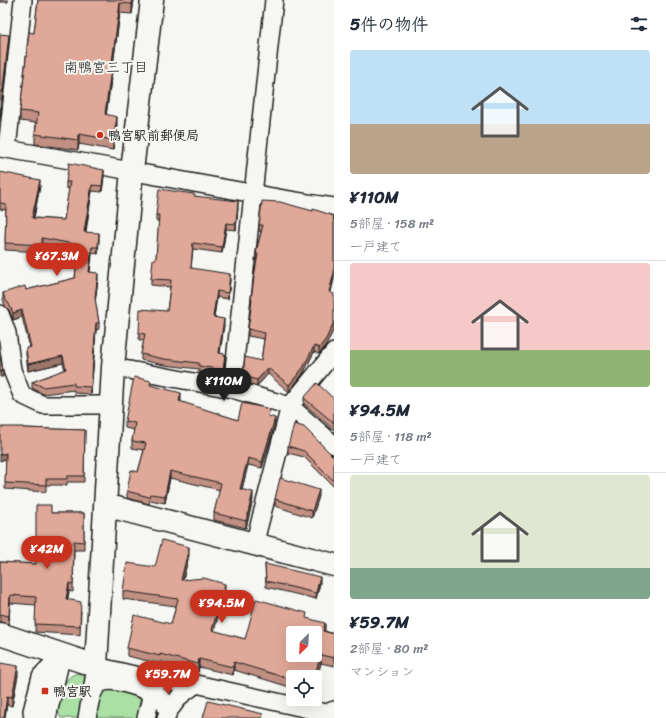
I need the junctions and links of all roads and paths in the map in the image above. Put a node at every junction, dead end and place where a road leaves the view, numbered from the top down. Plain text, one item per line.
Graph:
1 (23, 0) edge
2 (152, 0) edge
3 (274, 0) edge
4 (4, 148) edge
5 (132, 171) junction
6 (254, 195) junction
7 (334, 207) edge
8 (0, 314) edge
9 (334, 352) edge
10 (113, 367) junction
11 (232, 389) junction
12 (110, 404) junction
13 (290, 406) junction
14 (334, 445) edge
15 (105, 505) junction
16 (254, 545) junction
17 (334, 565) edge
18 (0, 634) edge
19 (62, 654) junction
20 (96, 666) junction
21 (143, 677) junction
22 (196, 684) junction
23 (152, 693) junction
24 (91, 698) junction
25 (334, 710) edge
26 (167, 715) edge
27 (33, 718) edge
28 (47, 718) edge
29 (87, 718) edge
30 (146, 718) edge

1 - 4 street
2 - 5 street
3 - 6 street
4 - 5 street
5 - 6 street
5 - 10 street
6 - 7 street
6 - 11 street
8 - 12 street
9 - 13 street
10 - 11 street
10 - 12 street
11 - 13 street
12 - 15 street
13 - 14 street
13 - 16 street
15 - 16 street
15 - 20 street
16 - 17 street
18 - 19 street
19 - 20 street
19 - 27 street
19 - 28 street
20 - 21 street
20 - 24 street
21 - 22 street
21 - 23 street
22 - 25 street
22 - 26 street
23 - 24 street
23 - 26 street
23 - 30 street
24 - 29 street

